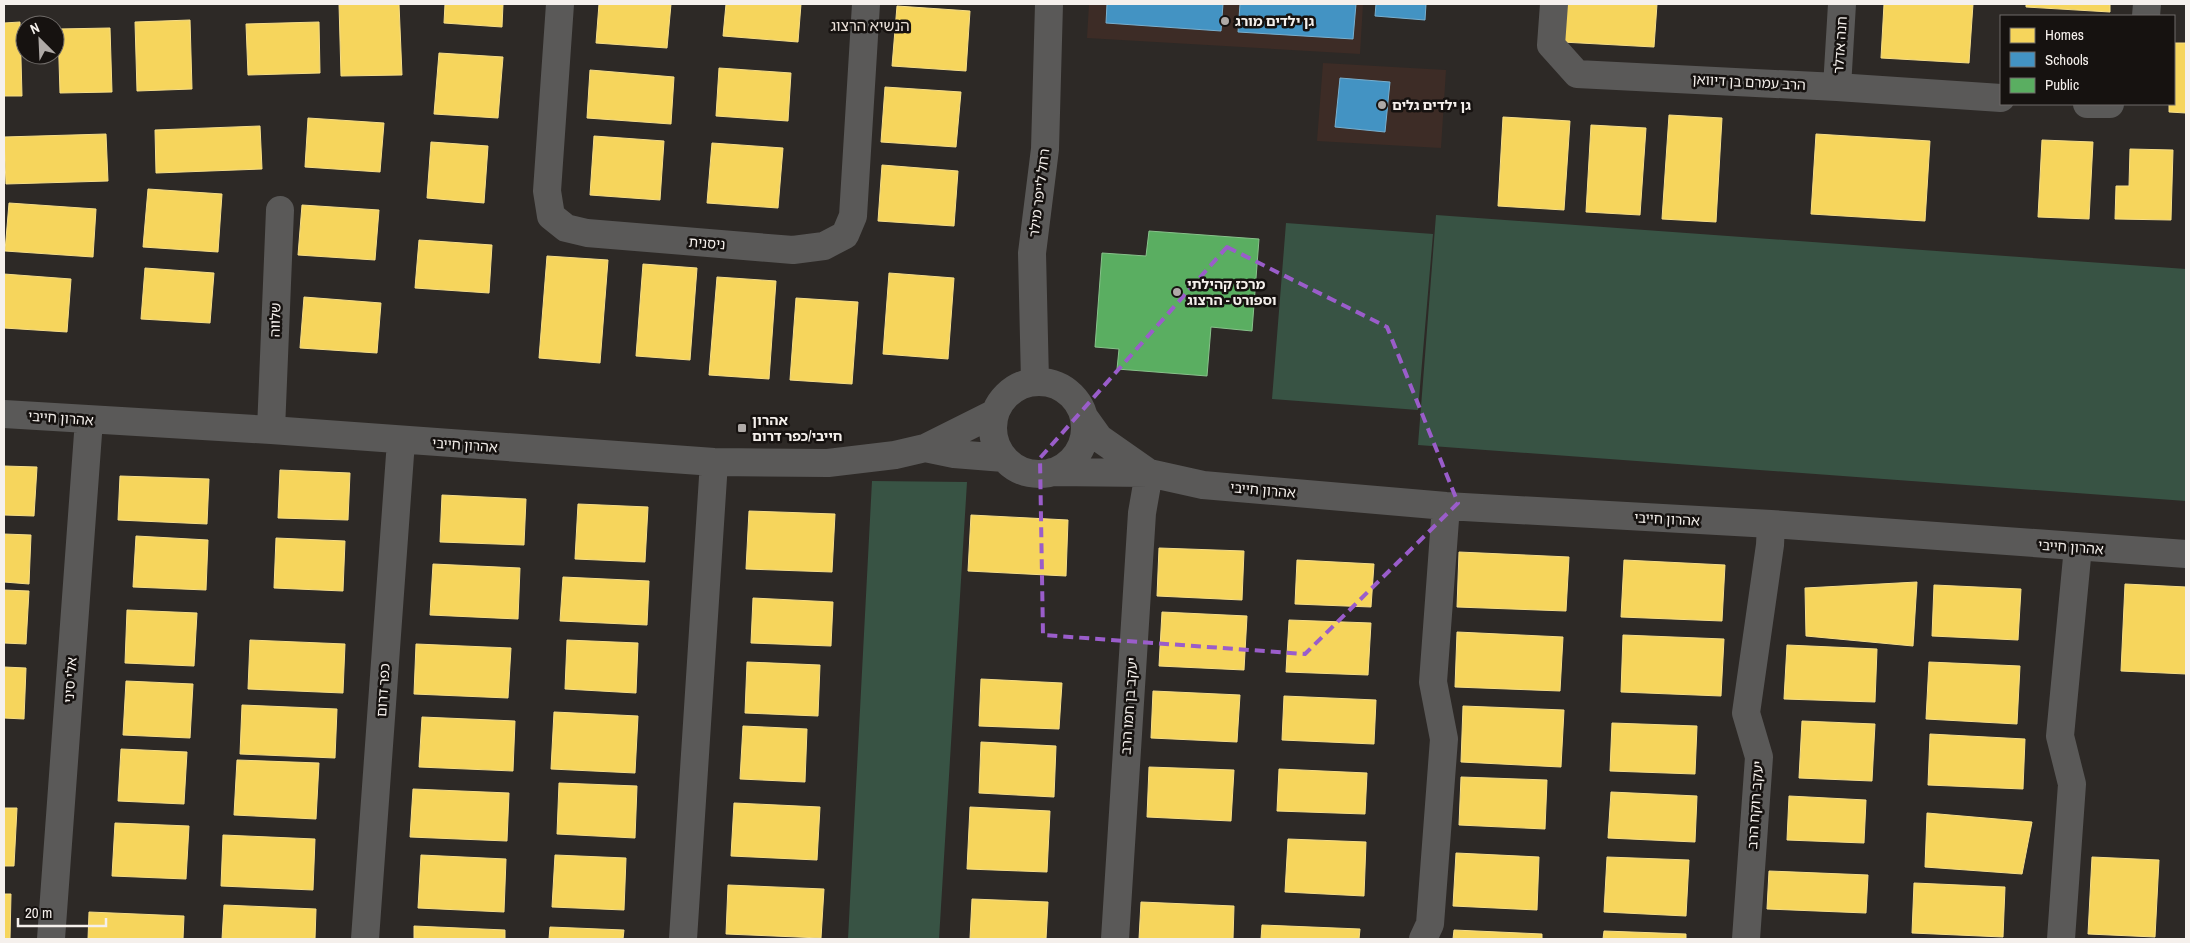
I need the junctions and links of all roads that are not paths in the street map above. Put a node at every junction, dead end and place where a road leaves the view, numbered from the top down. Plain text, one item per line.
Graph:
1 (560, 4) edge
2 (866, 4) edge
3 (1049, 4) edge
4 (1554, 4) edge
5 (1842, 4) edge
6 (1837, 87) junction
7 (2000, 98) edge
8 (280, 210) dead end
9 (1035, 381) junction
10 (995, 413) junction
11 (4, 414) edge
12 (1084, 417) junction
13 (89, 420) junction
14 (271, 430) junction
15 (402, 441) junction
16 (925, 448) junction
17 (1004, 458) junction
18 (714, 462) junction
19 (1052, 472) junction
20 (1148, 473) junction
21 (1446, 506) junction
22 (1771, 524) junction
23 (2078, 547) junction
24 (2186, 554) edge
25 (51, 939) edge
26 (365, 939) edge
27 (682, 939) edge
28 (1115, 939) edge
29 (1423, 939) edge
30 (1746, 939) edge
31 (2061, 939) edge

1 - 2 street, ניסנית
3 - 9 street, רחל לייפר מילר
4 - 6 street, הרב עמרם בן דיוואן
5 - 6 street, חנה אדלר
6 - 7 street, הרב עמרם בן דיוואן
8 - 14 street, שלווה
9 - 10 street
9 - 12 street
10 - 16 street, אהרון חייבי
10 - 17 street
11 - 13 street, אהרון חייבי
12 - 19 street
12 - 20 street, אהרון חייבי
13 - 14 street, אהרון חייבי
13 - 25 street, אלי סיני
14 - 15 street, אהרון חייבי
15 - 18 street, אהרון חייבי
15 - 26 street, כפר דרום
16 - 17 street, אהרון חייבי
16 - 18 street, אהרון חייבי
17 - 19 street
18 - 27 street
19 - 20 street, אהרון חייבי
20 - 21 street, אהרון חייבי
20 - 28 street, יעקב בן חמו הרב
21 - 22 street, אהרון חייבי
21 - 29 street
22 - 23 street, אהרון חייבי
22 - 30 street, יעקב רוקח הרב
23 - 24 street, אהרון חייבי
23 - 31 street

